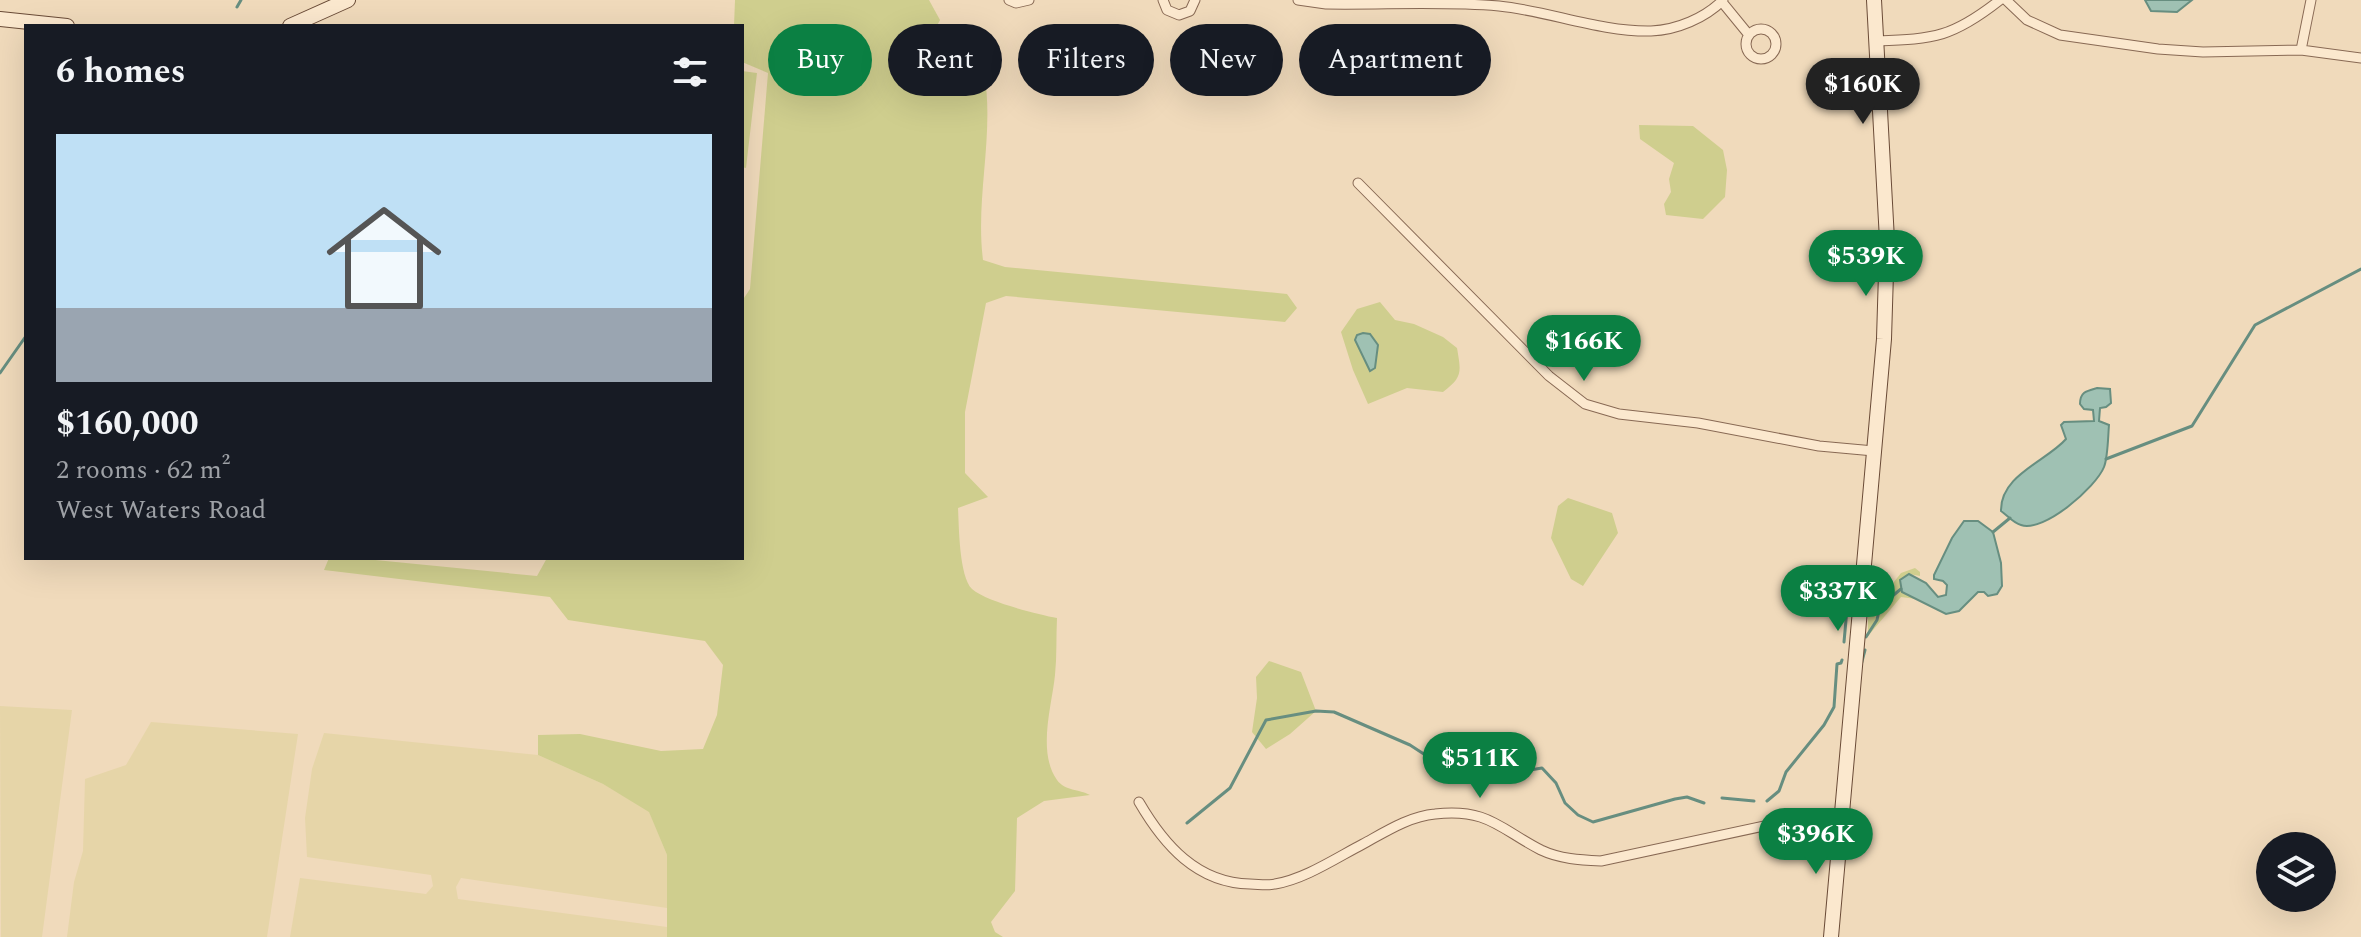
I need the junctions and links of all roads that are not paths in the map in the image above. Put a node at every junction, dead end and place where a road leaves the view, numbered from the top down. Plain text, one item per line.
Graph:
1 (348, 0) edge
2 (1009, 0) edge
3 (1029, 0) edge
4 (1163, 0) edge
5 (1195, 0) edge
6 (1298, 0) edge
7 (1874, 0) edge
8 (2000, 0) edge
9 (2006, 0) edge
10 (2311, 0) edge
11 (1722, 1) edge
12 (0, 19) edge
13 (48, 24) edge
14 (294, 24) edge
15 (1749, 35) dead end
16 (1877, 41) junction
17 (2301, 50) junction
18 (2361, 58) edge
19 (1358, 183) dead end
20 (1874, 451) junction
21 (1139, 802) dead end
22 (1840, 818) junction
23 (1831, 937) edge

1 - 14 street
2 - 3 street
4 - 5 street
6 - 11 street
7 - 16 street
8 - 16 street
9 - 17 street
10 - 17 street
11 - 15 street
12 - 13 street
16 - 20 street
17 - 18 street
19 - 20 street
20 - 22 street
21 - 22 street
22 - 23 street

